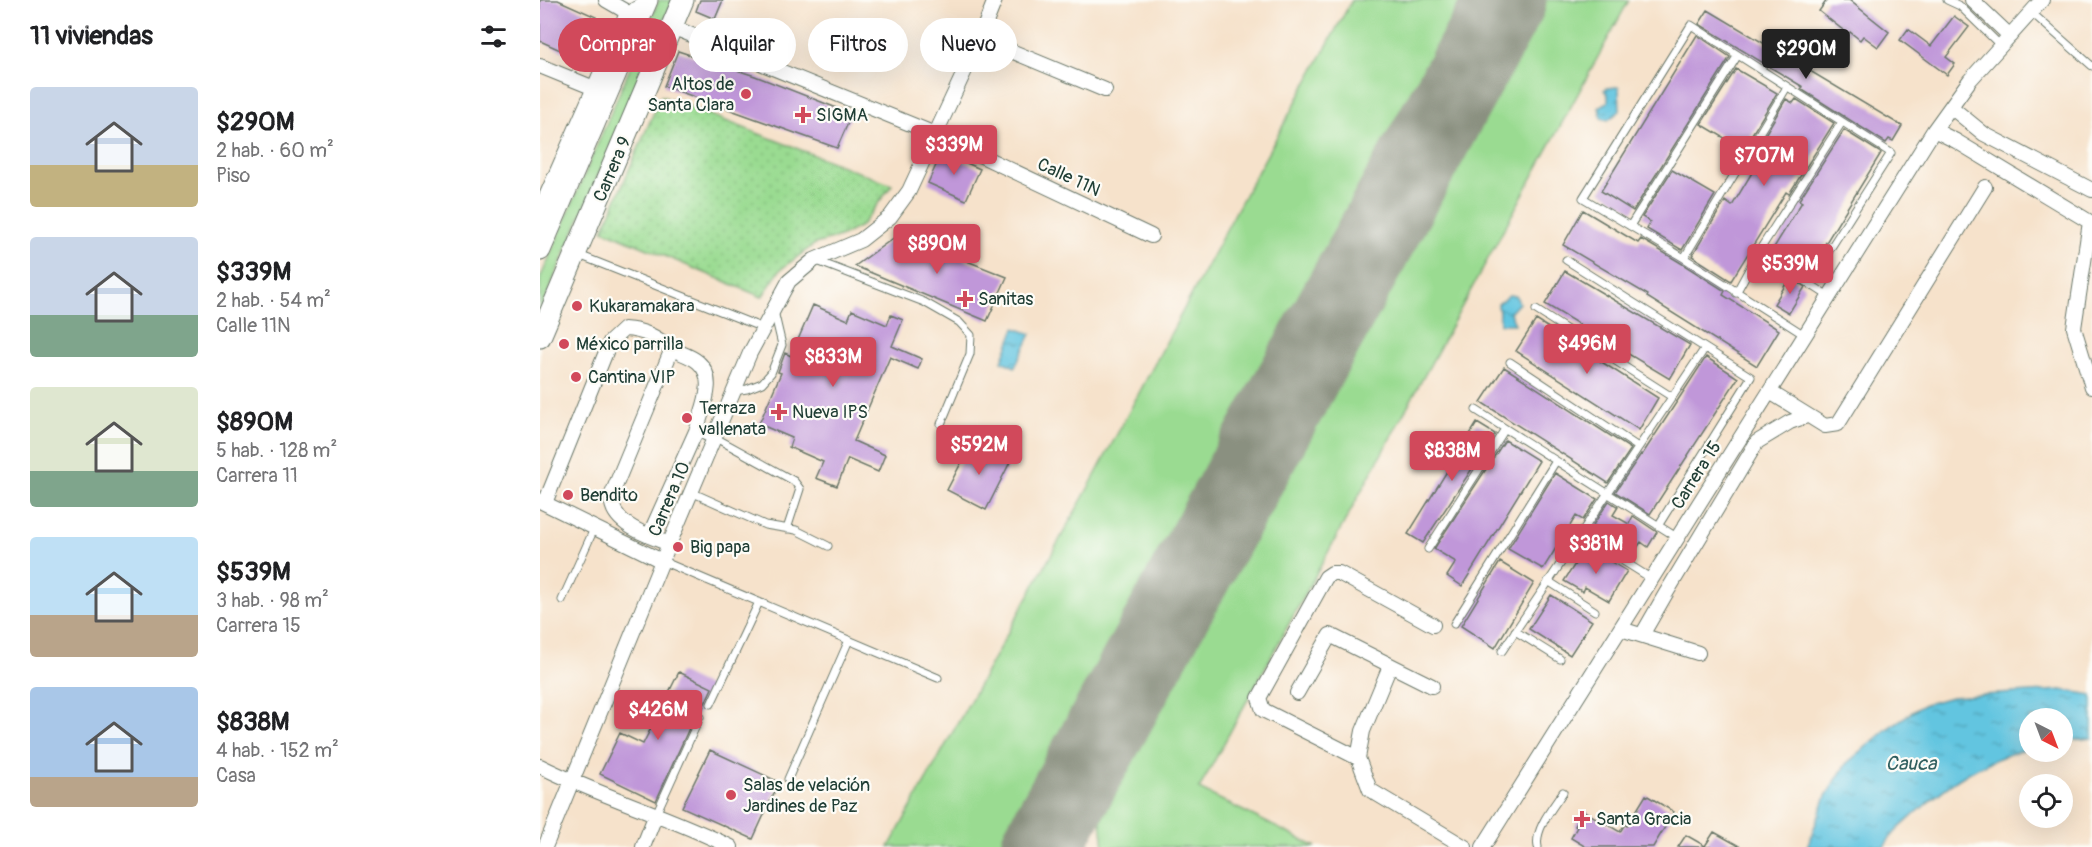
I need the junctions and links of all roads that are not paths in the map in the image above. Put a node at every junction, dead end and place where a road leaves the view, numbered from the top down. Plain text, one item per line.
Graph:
1 (606, 0) edge
2 (646, 0) edge
3 (683, 0) edge
4 (995, 0) edge
5 (1947, 0) edge
6 (1972, 0) edge
7 (2042, 0) edge
8 (2031, 12) junction
9 (625, 18) edge
10 (632, 18) edge
11 (676, 18) edge
12 (988, 18) edge
13 (677, 29) edge
14 (2005, 41) junction
15 (1017, 53) edge
16 (1738, 55) junction
17 (540, 66) edge
18 (2092, 66) edge
19 (602, 72) edge
20 (653, 72) edge
21 (964, 72) edge
22 (1787, 87) junction
23 (594, 88) junction
24 (1105, 90) dead end
25 (1951, 107) junction
26 (1842, 122) junction
27 (1938, 126) junction
28 (935, 134) junction
29 (1985, 187) dead end
30 (2092, 190) edge
31 (540, 215) edge
32 (1630, 226) junction
33 (1151, 236) dead end
34 (540, 250) edge
35 (1759, 251) junction
36 (576, 254) junction
37 (1684, 258) junction
38 (814, 260) junction
39 (1566, 260) dead end
40 (1809, 282) junction
41 (1736, 292) junction
42 (1831, 297) junction
43 (774, 309) junction
44 (1536, 310) dead end
45 (763, 328) junction
46 (1806, 336) junction
47 (540, 337) edge
48 (1705, 348) junction
49 (672, 349) junction
50 (1510, 362) dead end
51 (2092, 387) edge
52 (734, 391) junction
53 (1770, 392) junction
54 (1672, 397) junction
55 (1476, 410) dead end
56 (1807, 416) junction
57 (941, 424) dead end
58 (697, 429) junction
59 (1505, 429) junction
60 (714, 437) junction
61 (1638, 447) junction
62 (1556, 461) junction
63 (691, 492) junction
64 (1607, 494) junction
65 (542, 502) edge
66 (1658, 526) junction
67 (594, 529) junction
68 (787, 529) junction
69 (1580, 534) junction
70 (649, 536) junction
71 (1678, 538) junction
72 (669, 544) junction
73 (828, 546) dead end
74 (1428, 549) dead end
75 (662, 561) junction
76 (1652, 579) junction
77 (1548, 581) junction
78 (562, 600) dead end
79 (759, 602) junction
80 (1595, 611) dead end
81 (1454, 624) dead end
82 (1433, 625) dead end
83 (1621, 629) junction
84 (1515, 631) junction
85 (1642, 636) junction
86 (849, 640) junction
87 (1502, 651) dead end
88 (1698, 653) dead end
89 (1560, 659) dead end
90 (1390, 666) junction
91 (938, 678) dead end
92 (1432, 686) dead end
93 (1297, 693) dead end
94 (711, 704) dead end
95 (700, 717) dead end
96 (1358, 758) junction
97 (540, 766) edge
98 (788, 779) dead end
99 (571, 782) junction
100 (1563, 792) dead end
101 (656, 814) junction
102 (545, 847) edge
103 (643, 847) edge
104 (731, 847) edge
105 (1465, 847) edge
106 (1483, 847) edge
107 (1538, 847) edge

1 - 9 street
2 - 10 street
2 - 34 main road, Carrera 9
3 - 11 main road, Carrera 9
4 - 12 street, Carrera 10
5 - 14 lane
6 - 14 street
7 - 8 street, Carrera 15
8 - 14 street, Carrera 15
8 - 18 lane
13 - 28 street, Calle 11N
14 - 25 street, Carrera 15
15 - 24 street
16 - 22 lane
16 - 32 lane
16 - 32 lane
17 - 23 street
19 - 23 street
20 - 36 main road, Carrera 9
21 - 28 street, Carrera 10
22 - 26 lane
22 - 37 lane
23 - 31 street
25 - 27 street, Carrera 15
25 - 30 street
26 - 35 lane
26 - 40 lane
27 - 42 street, Carrera 15
27 - 51 street
28 - 33 street, Calle 11N
28 - 38 street, Carrera 10
29 - 56 street
32 - 37 lane
35 - 40 lane
35 - 41 lane
36 - 45 lane
36 - 47 main road, Carrera 9
37 - 41 lane
38 - 43 street, Carrera 10
38 - 57 lane
39 - 48 lane
40 - 42 lane
41 - 46 lane
42 - 46 street, Carrera 15
43 - 45 street, Carrera 10
43 - 52 lane
44 - 54 lane
45 - 52 street, Carrera 10
46 - 53 street, Carrera 15
48 - 54 lane
48 - 66 lane
49 - 58 street
49 - 65 street
49 - 70 street
50 - 61 lane
52 - 60 street, Carrera 10
53 - 56 street
53 - 71 street, Carrera 15
54 - 61 lane
55 - 59 lane
56 - 85 street
58 - 60 street
58 - 70 street
59 - 62 lane
59 - 74 lane
60 - 63 street, Carrera 10
60 - 68 lane
61 - 64 lane
62 - 64 lane
62 - 81 lane
63 - 68 lane
63 - 72 street, Carrera 10
64 - 66 lane
64 - 69 lane
65 - 67 street
66 - 71 lane
67 - 75 street
67 - 78 lane
68 - 73 lane
69 - 76 lane
69 - 77 lane
70 - 72 street
71 - 76 street, Carrera 15
72 - 75 street, Carrera 10
75 - 79 lane
75 - 99 street, Carrera 10
76 - 83 street, Carrera 15
77 - 80 lane
77 - 84 lane
79 - 86 lane
79 - 94 lane
82 - 96 street
83 - 85 street
83 - 106 street, Carrera 15
84 - 87 lane
84 - 89 lane
85 - 88 street
86 - 91 lane
86 - 98 lane
90 - 92 street
90 - 93 street
90 - 96 street
95 - 101 lane
96 - 105 street
97 - 99 street
99 - 101 street
99 - 102 street, Carrera 10
100 - 107 lane
101 - 103 street
101 - 104 street

